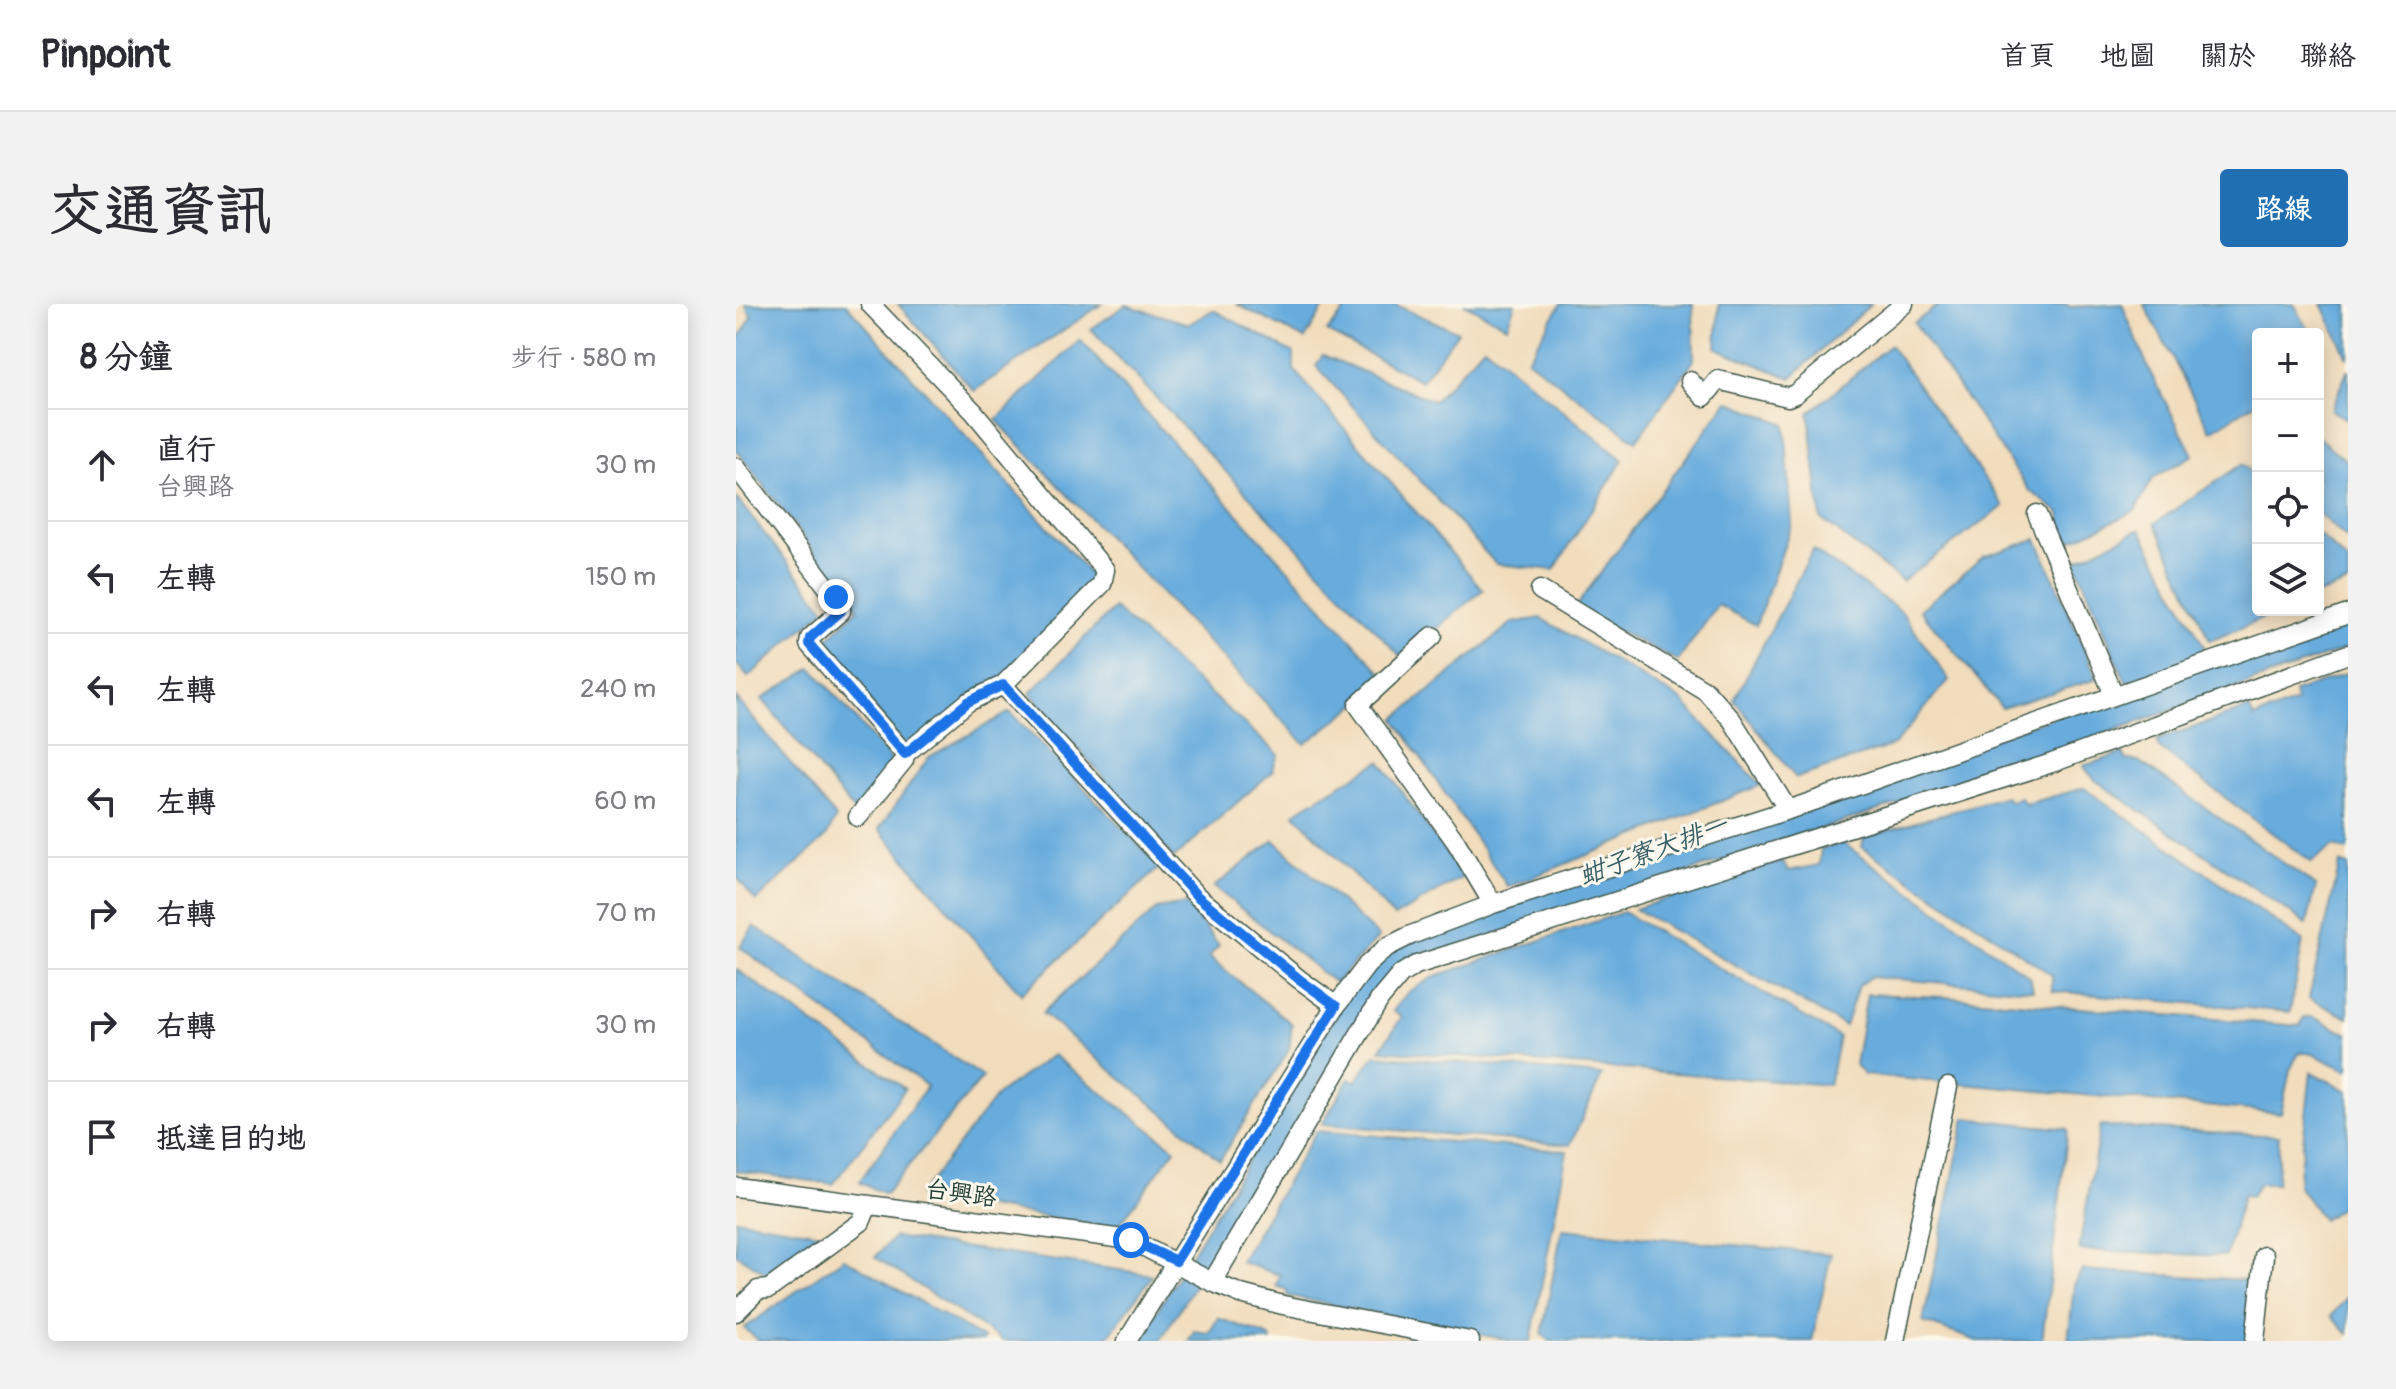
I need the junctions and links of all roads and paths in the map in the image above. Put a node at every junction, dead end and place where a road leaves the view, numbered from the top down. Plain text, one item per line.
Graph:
1 (870, 304) edge
2 (1904, 304) edge
3 (1690, 381) dead end
4 (736, 467) edge
5 (2037, 514) dead end
6 (1540, 590) dead end
7 (2348, 614) edge
8 (1433, 636) dead end
9 (2348, 654) edge
10 (1003, 685) junction
11 (2114, 695) junction
12 (905, 754) junction
13 (1788, 810) junction
14 (858, 817) dead end
15 (1493, 904) junction
16 (1336, 1006) junction
17 (1948, 1087) dead end
18 (736, 1187) edge
19 (868, 1205) junction
20 (2264, 1256) dead end
21 (1176, 1261) junction
22 (1212, 1282) junction
23 (736, 1312) edge
24 (1389, 1334) edge
25 (1127, 1341) edge
26 (1470, 1341) edge
27 (1895, 1341) edge
28 (2255, 1341) edge

1 - 10 street
2 - 3 street
4 - 12 street
5 - 11 street
6 - 13 street
7 - 11 street
8 - 15 street
9 - 22 street
10 - 12 street
10 - 16 street
11 - 13 street
12 - 14 street
13 - 15 street
15 - 16 street
16 - 21 street
17 - 27 street
18 - 19 street, 台興路
19 - 21 street, 台興路
19 - 23 street
20 - 28 street
21 - 22 street, 台興路
21 - 25 street
22 - 24 street, 台興路
24 - 26 street, 台興路

